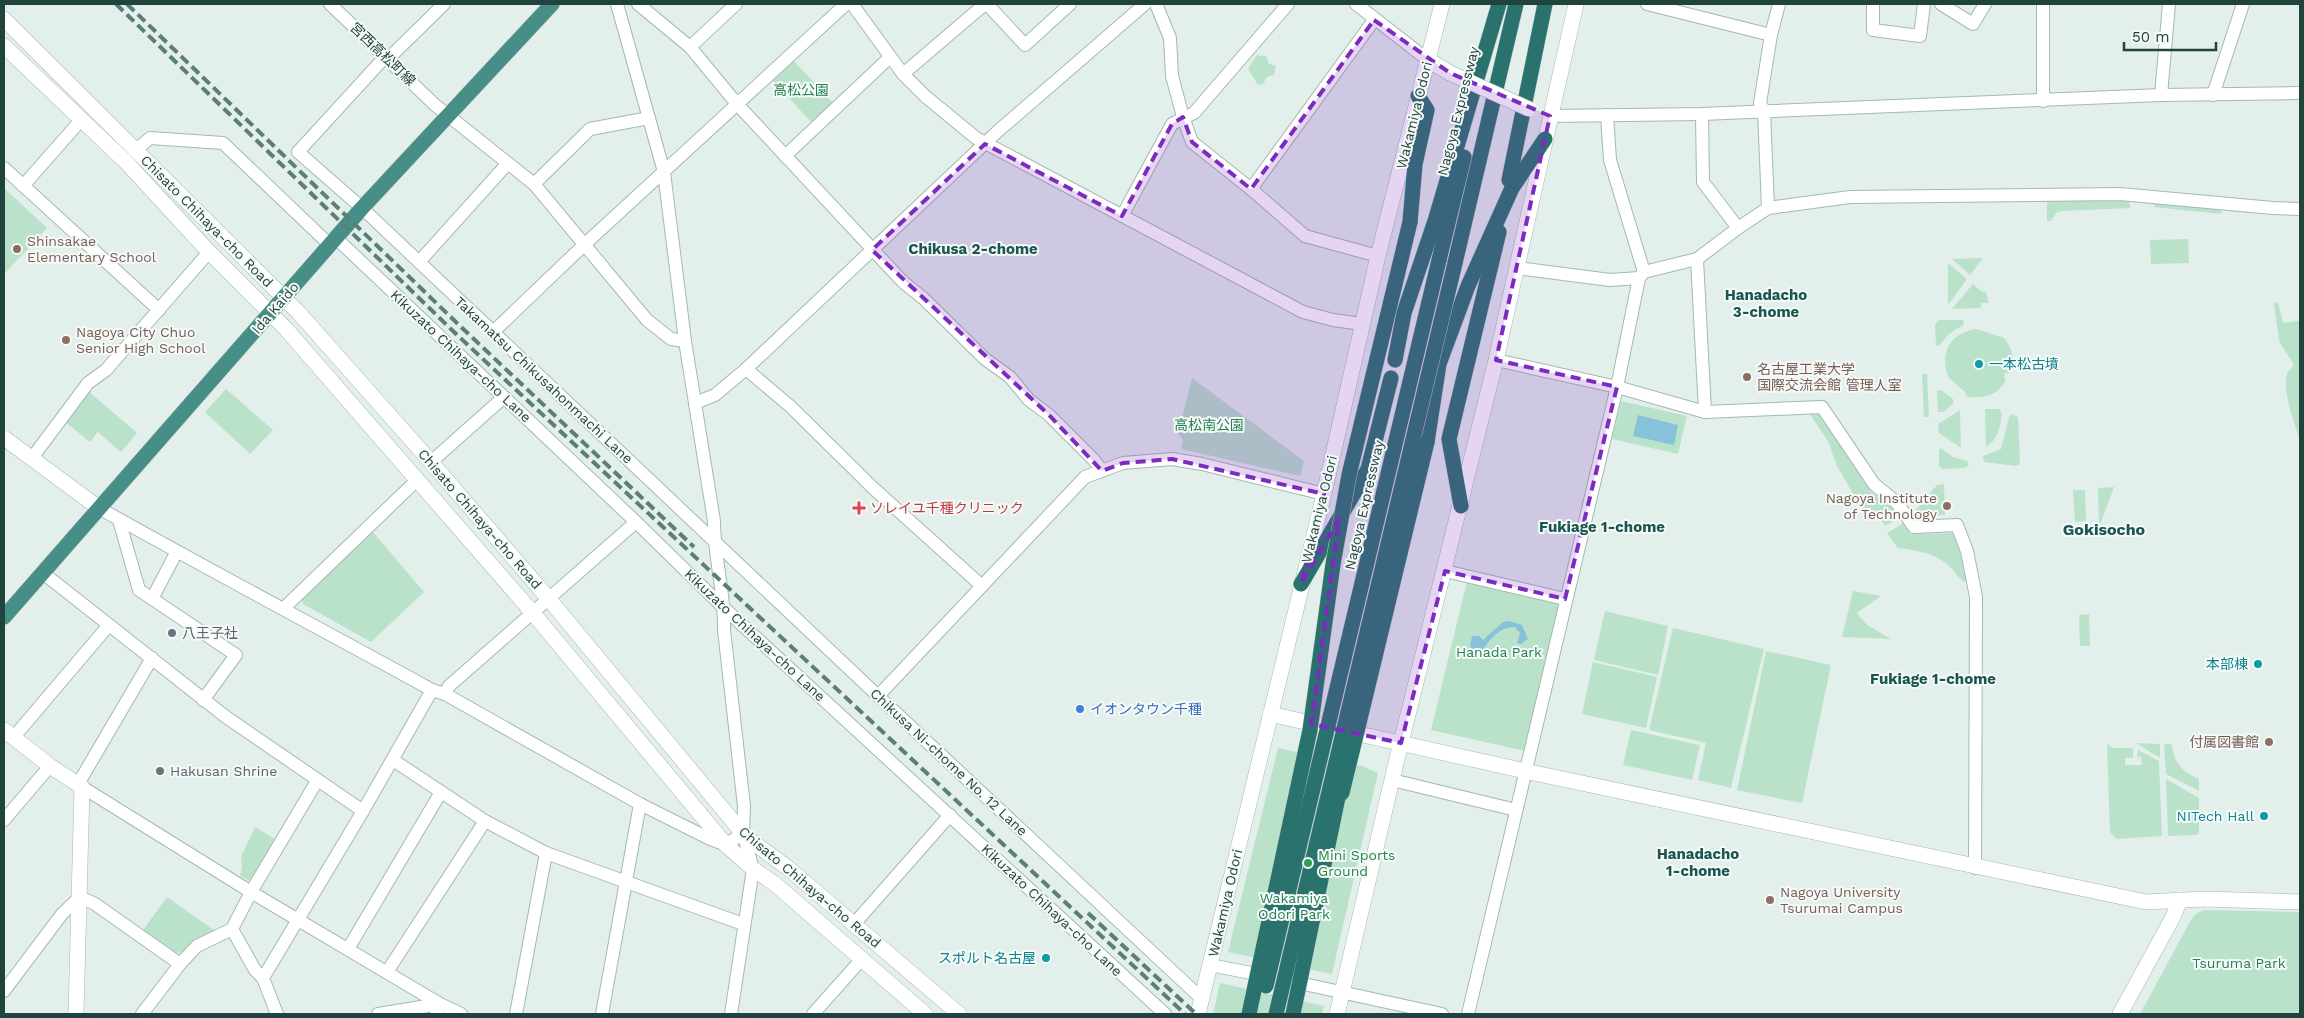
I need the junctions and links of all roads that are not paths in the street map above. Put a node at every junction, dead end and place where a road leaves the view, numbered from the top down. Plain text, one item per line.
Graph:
1 (330, 4) edge
2 (444, 4) edge
3 (552, 4) edge
4 (617, 4) edge
5 (638, 4) edge
6 (736, 4) edge
7 (846, 4) edge
8 (852, 4) edge
9 (986, 4) edge
10 (1070, 4) edge
11 (1145, 4) edge
12 (1156, 4) edge
13 (1288, 4) edge
14 (1356, 4) edge
15 (1442, 4) edge
16 (1500, 4) edge
17 (1516, 4) edge
18 (1544, 4) edge
19 (1576, 4) edge
20 (1647, 4) edge
21 (1779, 4) edge
22 (1873, 4) edge
23 (1924, 4) edge
24 (1941, 4) edge
25 (1985, 4) edge
26 (2042, 4) edge
27 (2169, 4) edge
28 (2243, 4) edge
29 (4, 19) edge
30 (1374, 20) junction
31 (1771, 34) junction
32 (4, 46) edge
33 (690, 47) junction
34 (386, 58) junction
35 (890, 58) junction
36 (1428, 60) junction
37 (903, 74) junction
38 (2300, 92) edge
39 (2161, 95) junction
40 (2213, 95) junction
41 (1418, 96) junction
42 (2043, 102) junction
43 (738, 104) junction
44 (1764, 111) junction
45 (1702, 114) junction
46 (447, 115) junction
47 (1607, 115) junction
48 (1550, 116) junction
49 (650, 118) junction
50 (1183, 118) junction
51 (81, 120) junction
52 (1545, 139) junction
53 (985, 144) junction
54 (136, 150) junction
55 (785, 156) junction
56 (508, 163) junction
57 (4, 168) edge
58 (664, 172) junction
59 (1509, 180) dead end
60 (534, 184) junction
61 (23, 186) junction
62 (1251, 189) junction
63 (362, 208) junction
64 (1768, 208) junction
65 (2300, 209) edge
66 (1122, 216) junction
67 (1738, 228) junction
68 (1499, 232) dead end
69 (334, 242) junction
70 (585, 244) junction
71 (872, 250) junction
72 (209, 252) junction
73 (1378, 256) junction
74 (1697, 259) junction
75 (418, 262) junction
76 (1517, 268) junction
77 (1641, 275) junction
78 (284, 298) junction
79 (159, 310) junction
80 (271, 313) junction
81 (1362, 324) junction
82 (493, 332) junction
83 (685, 341) junction
84 (1395, 360) dead end
85 (1496, 360) junction
86 (746, 369) junction
87 (1391, 378) dead end
88 (1617, 387) junction
89 (504, 397) junction
90 (695, 403) junction
91 (1705, 412) junction
92 (4, 438) edge
93 (32, 458) junction
94 (431, 462) junction
95 (1102, 472) junction
96 (416, 481) junction
97 (1324, 494) junction
98 (1461, 506) junction
99 (99, 508) junction
100 (1401, 517) junction
101 (119, 520) junction
102 (636, 522) junction
103 (714, 540) junction
104 (176, 553) junction
105 (1445, 571) junction
106 (42, 573) junction
107 (1301, 584) junction
108 (982, 586) junction
109 (548, 598) junction
110 (152, 599) junction
111 (1566, 599) junction
112 (284, 608) junction
113 (725, 609) junction
114 (532, 612) junction
115 (4, 617) edge
116 (109, 625) junction
117 (152, 658) junction
118 (438, 692) junction
119 (878, 696) junction
120 (203, 700) junction
121 (1270, 714) junction
122 (8, 734) edge
123 (1401, 743) junction
124 (393, 760) junction
125 (50, 766) junction
126 (1525, 771) junction
127 (1392, 780) junction
128 (317, 781) junction
129 (80, 786) junction
130 (441, 792) junction
131 (640, 804) junction
132 (1516, 810) junction
133 (363, 811) junction
134 (950, 815) junction
135 (4, 820) edge
136 (485, 821) junction
137 (743, 833) junction
138 (726, 845) junction
139 (546, 853) junction
140 (1321, 854) junction
141 (753, 868) junction
142 (1975, 868) junction
143 (625, 881) junction
144 (251, 892) junction
145 (80, 897) junction
146 (2180, 900) junction
147 (2300, 902) edge
148 (298, 918) junction
149 (744, 924) junction
150 (854, 924) junction
151 (232, 929) junction
152 (348, 949) junction
153 (861, 960) junction
154 (180, 964) junction
155 (1210, 966) junction
156 (387, 972) junction
157 (263, 978) junction
158 (4, 991) edge
159 (1343, 991) junction
160 (1202, 999) junction
161 (438, 1009) edge
162 (76, 1014) edge
163 (142, 1014) edge
164 (277, 1014) edge
165 (378, 1014) edge
166 (462, 1014) edge
167 (516, 1014) edge
168 (602, 1014) edge
169 (732, 1014) edge
170 (814, 1014) edge
171 (925, 1014) edge
172 (959, 1014) edge
173 (1165, 1014) edge
174 (1198, 1014) edge
175 (1249, 1014) edge
176 (1259, 1014) edge
177 (1276, 1014) edge
178 (1293, 1014) edge
179 (1337, 1014) edge
180 (1442, 1014) edge
181 (1468, 1014) edge
182 (2120, 1014) edge

1 - 34 street, 宮西高松町線
2 - 34 street
3 - 46 highway, Ida Kaido
4 - 49 street
5 - 33 street
6 - 33 street
7 - 43 street
8 - 35 street
9 - 10 street
9 - 37 street
11 - 53 street
12 - 50 street
13 - 50 street
14 - 30 street
15 - 36 street, Wakamiya Odori
16 - 84 highway
16 - 176 highway, Nagoya Expressway, bridge
17 - 100 highway, bridge
18 - 59 highway
19 - 48 street
20 - 31 street
21 - 31 street
22 - 23 street
24 - 25 street
26 - 42 street
27 - 39 street
28 - 40 street
29 - 54 street, Chisato Chihaya-cho Road
30 - 36 street
30 - 62 street
31 - 44 street
32 - 51 street, Chisato Chihaya-cho Road
33 - 43 street
34 - 46 street, 宮西高松町線
34 - 63 street, Takamatsu Chikusahonmachi Lane
35 - 37 street
35 - 55 street
36 - 41 street, Wakamiya Odori
36 - 48 street, bridge
37 - 53 street
38 - 40 street
39 - 40 street
39 - 42 street
41 - 73 street, Wakamiya Odori
41 - 175 highway, bridge
42 - 44 street
43 - 55 street
43 - 58 street
44 - 45 street
44 - 64 street
45 - 47 street
45 - 67 street
46 - 56 street, 宮西高松町線
46 - 63 highway, Ida Kaido
47 - 48 street
47 - 77 street
48 - 52 street
49 - 58 street
49 - 60 street
50 - 62 street
50 - 66 street
51 - 61 street
51 - 72 street, Chisato Chihaya-cho Road
52 - 76 street
52 - 100 highway, bridge
53 - 66 street
53 - 71 street
54 - 69 street, Kikuzato Chihaya-cho Lane
54 - 78 street, Chisato Chihaya-cho Road
55 - 71 street
56 - 60 street, 宮西高松町線
56 - 75 street
57 - 61 street
58 - 70 street
58 - 83 street
60 - 70 street, 宮西高松町線
61 - 79 street
62 - 73 street
63 - 69 highway, Ida Kaido
63 - 75 street, Takamatsu Chikusahonmachi Lane
64 - 65 street
64 - 67 street
66 - 81 street
67 - 74 street
68 - 98 highway
69 - 78 highway, Ida Kaido
69 - 89 street, Kikuzato Chihaya-cho Lane
70 - 82 street
70 - 83 street, 宮西高松町線
71 - 86 street
71 - 95 street
72 - 79 street
72 - 80 street, Chisato Chihaya-cho Road
73 - 81 street, Wakamiya Odori
74 - 77 street
74 - 91 street
75 - 82 street, Takamatsu Chikusahonmachi Lane
76 - 77 street
76 - 85 street
77 - 88 street
78 - 80 highway, Ida Kaido
78 - 94 street, Chisato Chihaya-cho Road
79 - 93 street
80 - 96 street, Chisato Chihaya-cho Road
80 - 99 highway, Ida Kaido
81 - 97 street, Wakamiya Odori
82 - 103 street, Takamatsu Chikusahonmachi Lane
83 - 90 street
85 - 88 street
85 - 98 street
86 - 90 street
86 - 108 street
87 - 107 highway
88 - 91 street
88 - 111 street
89 - 94 street
89 - 102 street, Kikuzato Chihaya-cho Lane
90 - 103 street
91 - 142 street
92 - 93 street
93 - 99 street
94 - 109 street, Chisato Chihaya-cho Road
95 - 97 street
95 - 108 street
96 - 112 street
96 - 114 street, Chisato Chihaya-cho Road
97 - 107 street, Wakamiya Odori
98 - 105 street
99 - 101 street
99 - 106 highway, Ida Kaido
100 - 140 highway, bridge
100 - 140 highway, bridge
101 - 104 street
101 - 110 street
102 - 109 street
102 - 113 street, Kikuzato Chihaya-cho Lane
103 - 113 street
103 - 119 street, Chikusa Ni-chome No. 12 Lane
104 - 110 street
104 - 112 street
105 - 111 street
105 - 123 street
106 - 115 highway, Ida Kaido
106 - 116 street
107 - 121 street, Wakamiya Odori
108 - 119 street
109 - 114 street
109 - 137 street, Chisato Chihaya-cho Road
110 - 120 street
111 - 126 street
112 - 118 street
113 - 134 street, Kikuzato Chihaya-cho Lane
113 - 137 street
114 - 118 street
114 - 138 street, Chisato Chihaya-cho Road
116 - 117 street
116 - 122 street
117 - 120 street
117 - 129 street
118 - 124 street
118 - 131 street
119 - 160 street, Chikusa Ni-chome No. 12 Lane
120 - 128 street
121 - 123 street
121 - 155 street, Wakamiya Odori
122 - 125 street
123 - 126 street
123 - 127 street
124 - 130 street
124 - 133 street
125 - 129 street
125 - 135 street
126 - 132 street
126 - 142 street
127 - 132 street
127 - 159 street
128 - 133 street
128 - 144 street
129 - 144 street
129 - 145 street
130 - 136 street
130 - 152 street
131 - 138 street
131 - 143 street
132 - 181 street
133 - 148 street
134 - 150 street
134 - 173 street, Kikuzato Chihaya-cho Lane
136 - 139 street
136 - 156 street
137 - 138 street
137 - 141 street
137 - 150 street, Chisato Chihaya-cho Road
138 - 141 street, Chisato Chihaya-cho Road
139 - 143 street
139 - 167 street
140 - 177 highway, bridge
140 - 178 highway, bridge
141 - 149 street
141 - 153 street, Chisato Chihaya-cho Road
142 - 146 street
143 - 149 street
143 - 168 street
144 - 148 street
144 - 151 street
145 - 154 street
145 - 158 street
145 - 162 street
146 - 147 street
146 - 182 street
148 - 152 street
148 - 157 street
149 - 169 street
150 - 172 street, Chisato Chihaya-cho Road
151 - 154 street
151 - 157 street
152 - 156 street
153 - 170 street
153 - 171 street, Chisato Chihaya-cho Road
154 - 163 street
155 - 159 street
155 - 160 street, Wakamiya Odori
156 - 161 street
157 - 164 street
159 - 179 street
159 - 180 street
160 - 174 street, Wakamiya Odori
161 - 165 street
161 - 166 street

